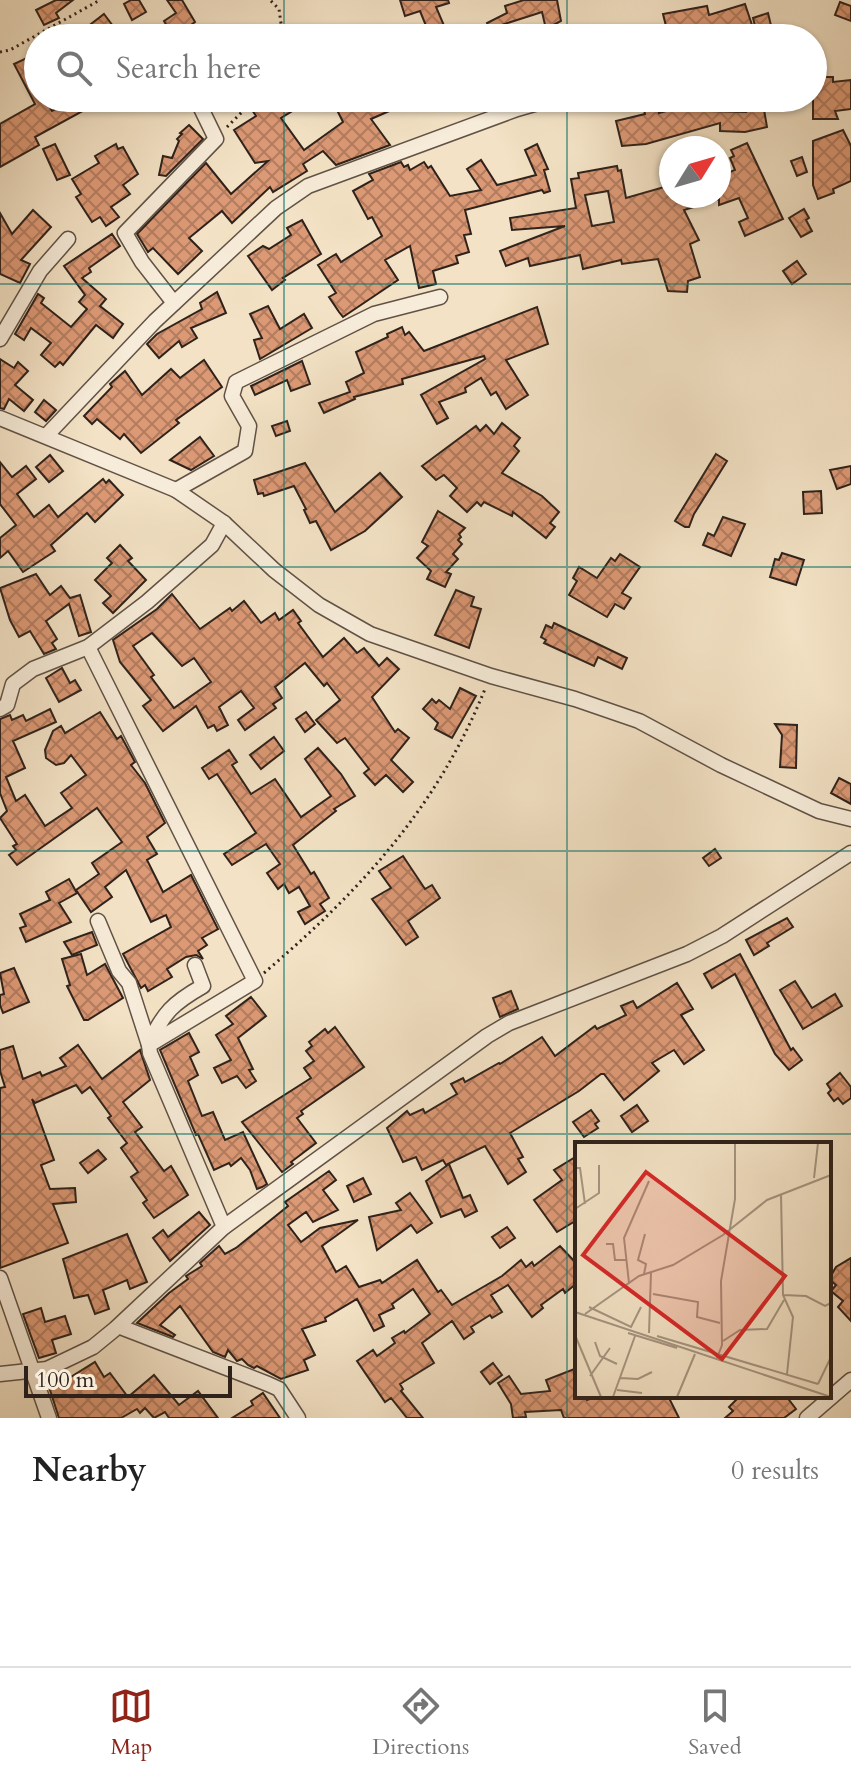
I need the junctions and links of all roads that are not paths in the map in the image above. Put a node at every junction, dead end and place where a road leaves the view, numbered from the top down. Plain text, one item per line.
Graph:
1 (203, 112) edge
2 (509, 112) edge
3 (68, 239) dead end
4 (440, 297) dead end
5 (174, 303) junction
6 (0, 339) edge
7 (0, 418) edge
8 (46, 436) junction
9 (176, 490) junction
10 (224, 523) junction
11 (88, 647) junction
12 (0, 709) edge
13 (851, 819) edge
14 (851, 853) edge
15 (98, 921) dead end
16 (195, 965) dead end
17 (149, 1045) junction
18 (224, 1227) junction
19 (0, 1278) edge
20 (123, 1328) dead end
21 (34, 1373) junction
22 (0, 1374) edge
23 (851, 1380) edge
24 (831, 1397) edge
25 (830, 1398) edge
26 (49, 1418) edge
27 (298, 1418) edge
28 (807, 1418) edge

1 - 5 street
2 - 5 street
3 - 6 street
4 - 9 street
5 - 8 street
7 - 8 street
8 - 9 street
9 - 10 street
10 - 11 street
10 - 13 street
11 - 12 street
11 - 17 street
14 - 18 street
15 - 17 street
16 - 17 street
17 - 18 street
18 - 21 street
19 - 21 street
20 - 27 street
21 - 22 street
21 - 26 street
23 - 24 street
25 - 28 street

